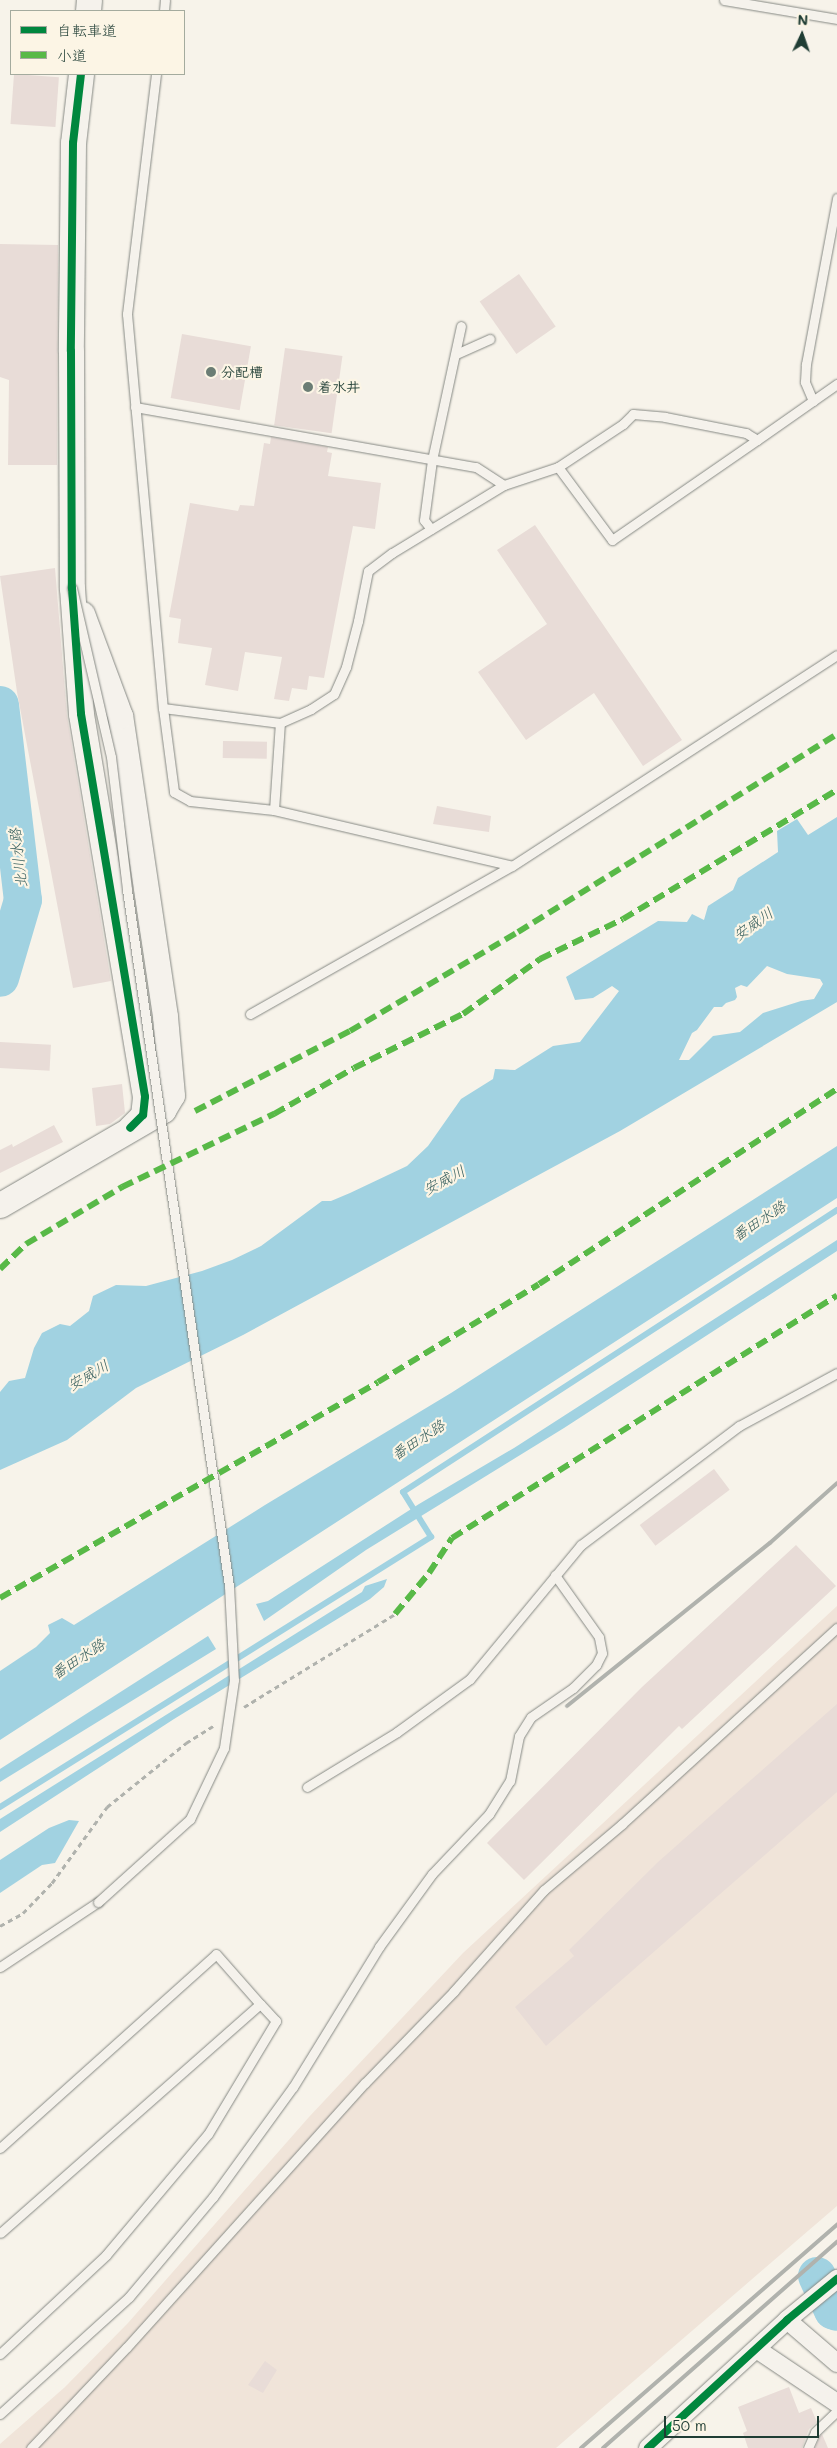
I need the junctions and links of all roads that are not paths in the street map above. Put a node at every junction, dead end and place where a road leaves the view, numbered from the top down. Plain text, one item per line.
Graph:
1 (724, 0) edge
2 (837, 19) edge
3 (81, 75) edge
4 (156, 75) edge
5 (837, 198) edge
6 (460, 326) dead end
7 (490, 339) dead end
8 (456, 354) junction
9 (837, 384) edge
10 (813, 401) junction
11 (135, 407) junction
12 (757, 440) junction
13 (432, 460) junction
14 (558, 467) junction
15 (504, 485) junction
16 (430, 529) junction
17 (72, 588) junction
18 (837, 655) edge
19 (163, 708) junction
20 (280, 723) junction
21 (274, 810) junction
22 (512, 866) junction
23 (250, 1014) dead end
24 (130, 1128) junction
25 (0, 1205) edge
26 (837, 1374) edge
27 (555, 1575) junction
28 (837, 1628) edge
29 (307, 1787) dead end
30 (0, 1967) edge
31 (260, 2004) junction
32 (0, 2148) edge
33 (0, 2233) edge
34 (837, 2279) edge
35 (788, 2320) junction
36 (758, 2350) junction
37 (0, 2354) edge
38 (837, 2363) edge
39 (837, 2403) edge
40 (837, 2411) edge
41 (0, 2414) edge
42 (31, 2448) edge
43 (648, 2448) edge
44 (808, 2448) edge

1 - 2 lane
3 - 17 street
4 - 11 lane
5 - 10 lane
6 - 8 lane
7 - 8 lane
8 - 13 lane
9 - 10 lane
10 - 12 lane
11 - 13 lane
11 - 19 lane
12 - 14 lane
12 - 14 lane
13 - 15 lane
13 - 16 lane
14 - 15 lane
15 - 16 lane
16 - 20 lane
17 - 24 street
17 - 24 street
17 - 30 lane, bridge
18 - 22 lane
19 - 20 lane
19 - 21 lane
20 - 21 lane
21 - 22 lane
22 - 23 lane
24 - 25 street
26 - 27 lane
27 - 29 lane
27 - 41 lane
28 - 42 lane
31 - 32 lane
31 - 33 lane
31 - 37 lane
34 - 35 street
35 - 36 street
35 - 38 street
36 - 39 street
36 - 43 street
40 - 44 lane

